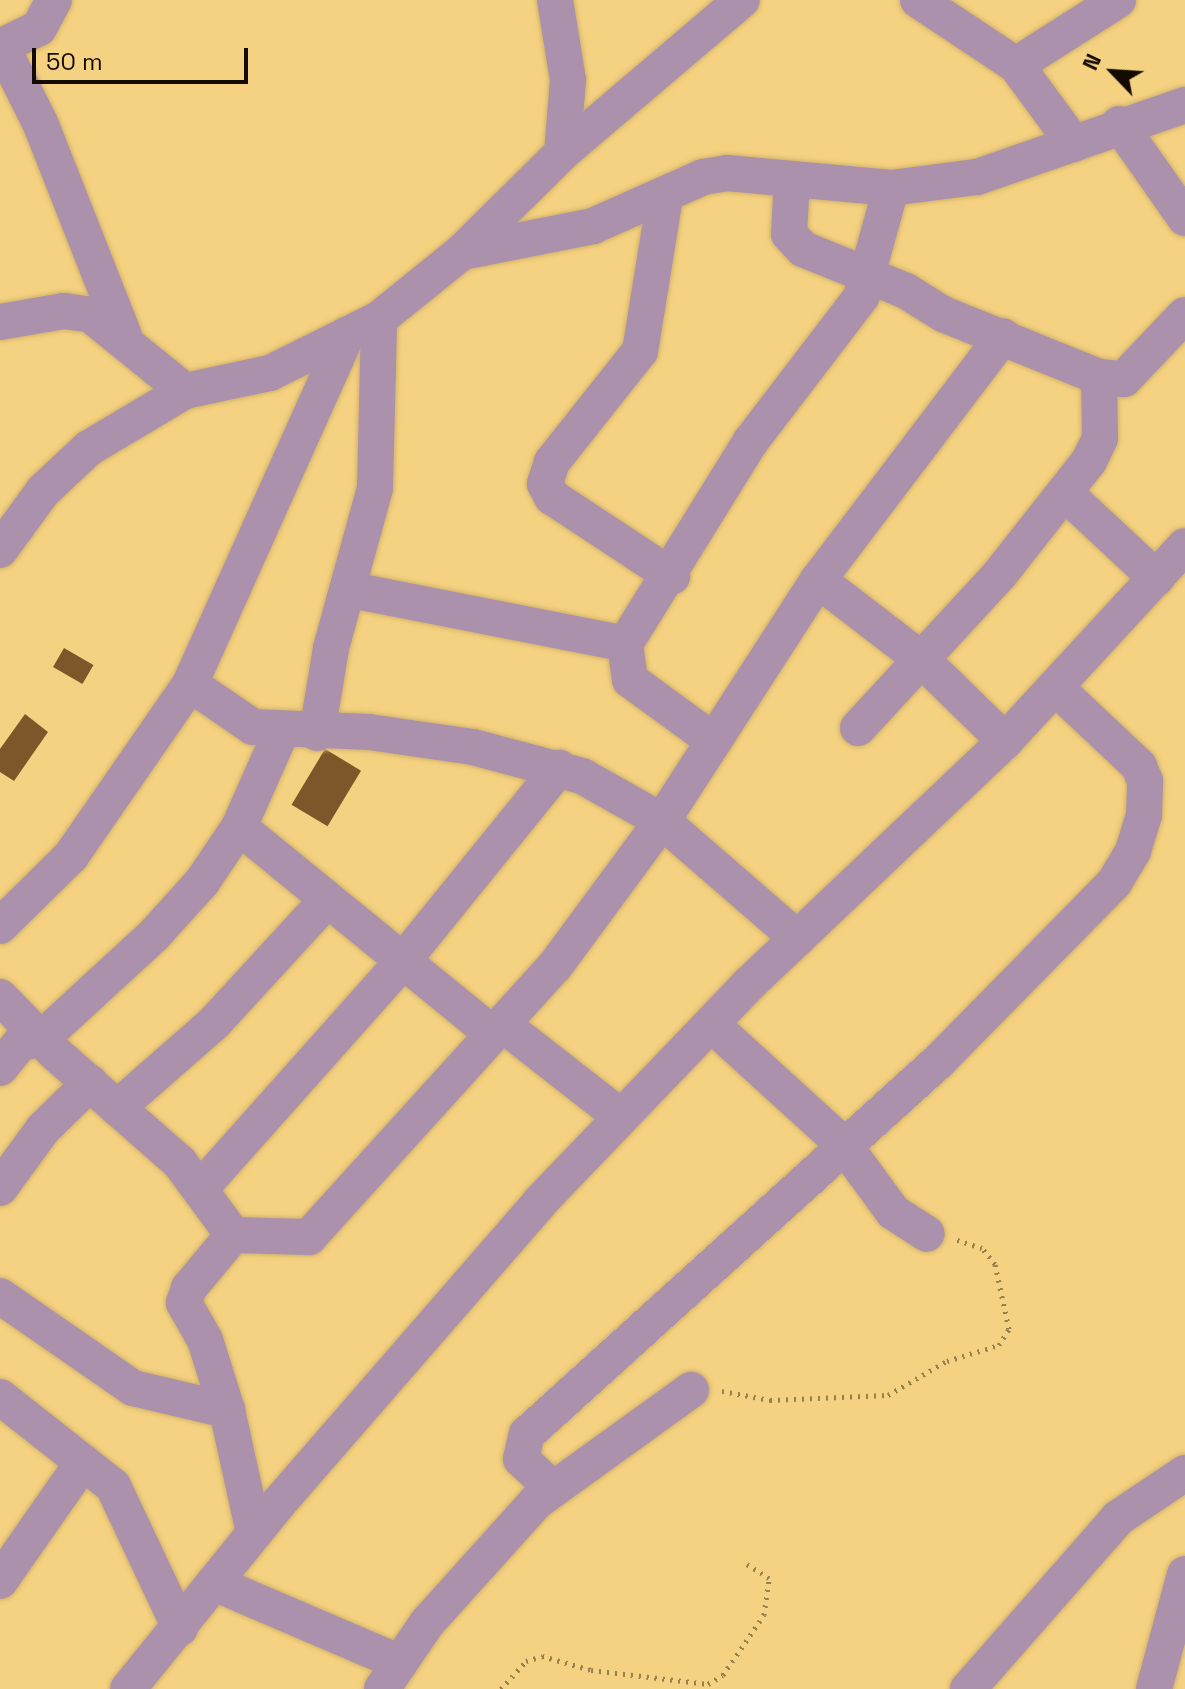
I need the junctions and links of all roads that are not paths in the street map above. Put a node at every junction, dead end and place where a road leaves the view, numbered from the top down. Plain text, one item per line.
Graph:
1 (54, 0) edge
2 (555, 0) edge
3 (742, 0) edge
4 (918, 0) edge
5 (1118, 0) edge
6 (1, 47) edge
7 (1016, 65) junction
8 (1185, 105) edge
9 (1119, 124) junction
10 (1074, 144) junction
11 (562, 153) junction
12 (792, 180) junction
13 (891, 188) junction
14 (665, 197) junction
15 (1185, 218) edge
16 (462, 252) junction
17 (867, 274) junction
18 (1185, 315) edge
19 (379, 319) junction
20 (0, 322) edge
21 (347, 335) junction
22 (124, 336) junction
23 (1003, 336) junction
24 (1099, 377) junction
25 (185, 391) junction
26 (1065, 493) junction
27 (1185, 546) edge
28 (0, 550) edge
29 (672, 576) junction
30 (1156, 578) junction
31 (818, 580) junction
32 (351, 590) junction
33 (625, 644) junction
34 (921, 659) junction
35 (190, 684) junction
36 (1056, 688) junction
37 (858, 728) dead end
38 (281, 732) junction
39 (317, 733) junction
40 (711, 739) junction
41 (1005, 741) junction
42 (559, 768) junction
43 (662, 821) junction
44 (239, 827) junction
45 (326, 901) junction
46 (0, 926) edge
47 (797, 938) junction
48 (402, 962) junction
49 (0, 997) edge
50 (711, 1024) junction
51 (498, 1029) junction
52 (41, 1039) junction
53 (0, 1068) edge
54 (90, 1083) junction
55 (117, 1108) junction
56 (621, 1117) junction
57 (844, 1145) junction
58 (0, 1188) edge
59 (200, 1189) junction
60 (927, 1234) road end
61 (233, 1235) junction
62 (0, 1296) edge
63 (691, 1390) road end
64 (0, 1397) edge
65 (227, 1410) junction
66 (83, 1462) junction
67 (1185, 1473) edge
68 (553, 1489) junction
69 (254, 1533) junction
70 (1185, 1574) edge
71 (0, 1581) edge
72 (214, 1583) junction
73 (180, 1628) junction
74 (390, 1676) edge
75 (133, 1687) edge
76 (968, 1689) edge
77 (1154, 1689) edge

1 - 6 street
2 - 11 street
3 - 11 street
4 - 7 street
5 - 7 street
6 - 22 street
7 - 10 street
8 - 9 street
9 - 10 street
9 - 15 street
10 - 13 street
11 - 16 street
12 - 13 street
12 - 14 street
12 - 17 street
13 - 17 street
14 - 16 street
14 - 29 street
16 - 19 street
17 - 23 street
17 - 29 street
18 - 24 street
19 - 21 street
19 - 32 street
20 - 22 street
21 - 25 street
21 - 35 street
22 - 25 street
23 - 24 street
23 - 31 street
24 - 26 street
25 - 28 street
26 - 30 street
26 - 34 street
27 - 30 street
29 - 33 street
30 - 36 street
31 - 34 street
31 - 40 street
32 - 33 street
32 - 39 street
33 - 40 street
34 - 37 street
34 - 41 street
35 - 38 street
35 - 46 street
36 - 41 street
36 - 57 street
38 - 39 street
38 - 44 street
39 - 42 street
40 - 43 street
41 - 47 street
42 - 43 street
42 - 48 street
43 - 47 street
43 - 51 street
44 - 45 street
44 - 52 street
45 - 48 street
45 - 55 street
47 - 50 street
48 - 51 street
48 - 59 street
49 - 52 street
50 - 56 street
50 - 57 street
51 - 56 street
51 - 61 street
52 - 53 street
52 - 54 street
54 - 55 street
54 - 58 street
55 - 59 street
56 - 69 street
57 - 60 street
57 - 68 street
59 - 61 street
61 - 65 street
62 - 65 street
63 - 68 street
64 - 66 street
65 - 69 street
66 - 71 street
66 - 73 street
67 - 76 street
68 - 74 street
69 - 72 street
70 - 77 street
72 - 73 street
72 - 74 street
73 - 75 street

